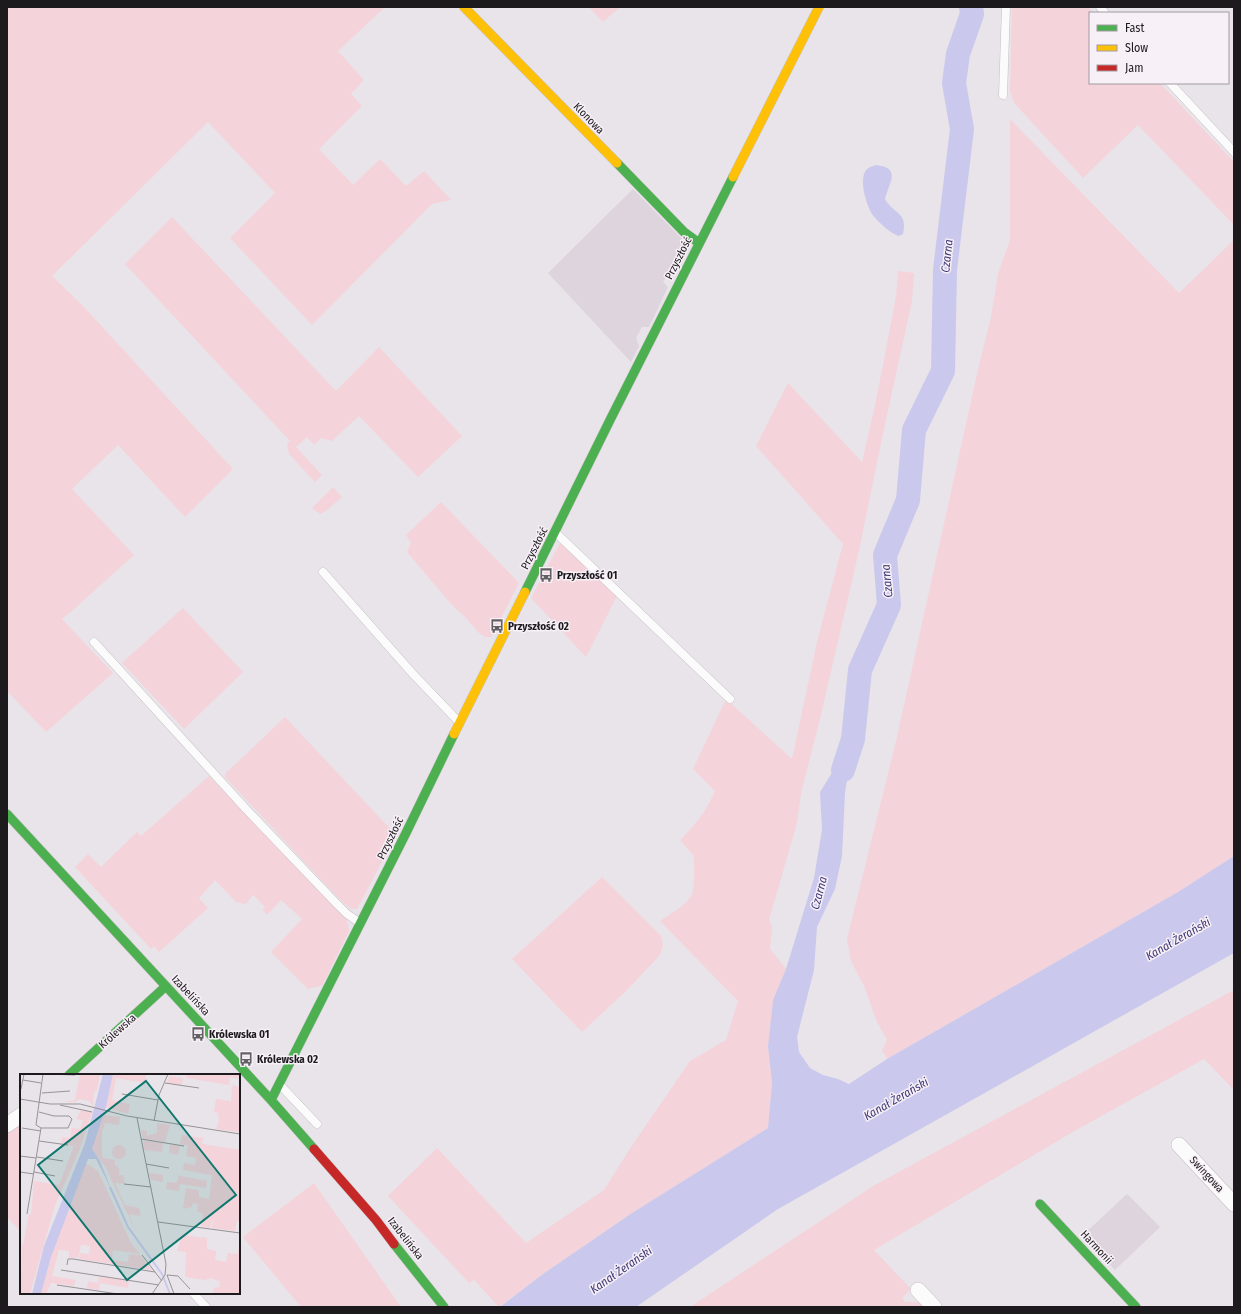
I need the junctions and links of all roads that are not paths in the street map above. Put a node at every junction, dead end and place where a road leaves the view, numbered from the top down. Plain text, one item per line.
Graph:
1 (464, 7) edge
2 (819, 7) edge
3 (1006, 7) edge
4 (1171, 84) edge
5 (1003, 95) dead end
6 (1234, 152) edge
7 (699, 243) junction
8 (556, 533) junction
9 (323, 572) dead end
10 (94, 642) dead end
11 (730, 699) dead end
12 (460, 723) junction
13 (7, 814) edge
14 (361, 924) junction
15 (166, 986) junction
16 (70, 1074) edge
17 (279, 1083) junction
18 (271, 1100) junction
19 (20, 1116) edge
20 (317, 1124) dead end
21 (7, 1125) edge
22 (1179, 1145) dead end
23 (1040, 1204) dead end
24 (1234, 1204) edge
25 (918, 1290) dead end
26 (194, 1294) edge
27 (206, 1307) edge
28 (444, 1307) edge
29 (934, 1307) edge
30 (1136, 1307) edge

1 - 7 street, Klonowa
2 - 7 street, Przyszłość
3 - 5 lane
4 - 6 lane
7 - 8 street, Przyszłość
8 - 11 lane
8 - 12 street, Przyszłość
9 - 12 lane
10 - 14 lane
12 - 14 street, Przyszłość
13 - 15 street, Izabelińska
14 - 17 street, Przyszłość
15 - 16 street, Królewska
15 - 18 street, Izabelińska
17 - 18 street, Przyszłość
17 - 20 lane
18 - 28 street, Izabelińska
19 - 21 street
22 - 24 street, Swingowa
23 - 30 street, Harmonii
25 - 29 street
26 - 27 lane

